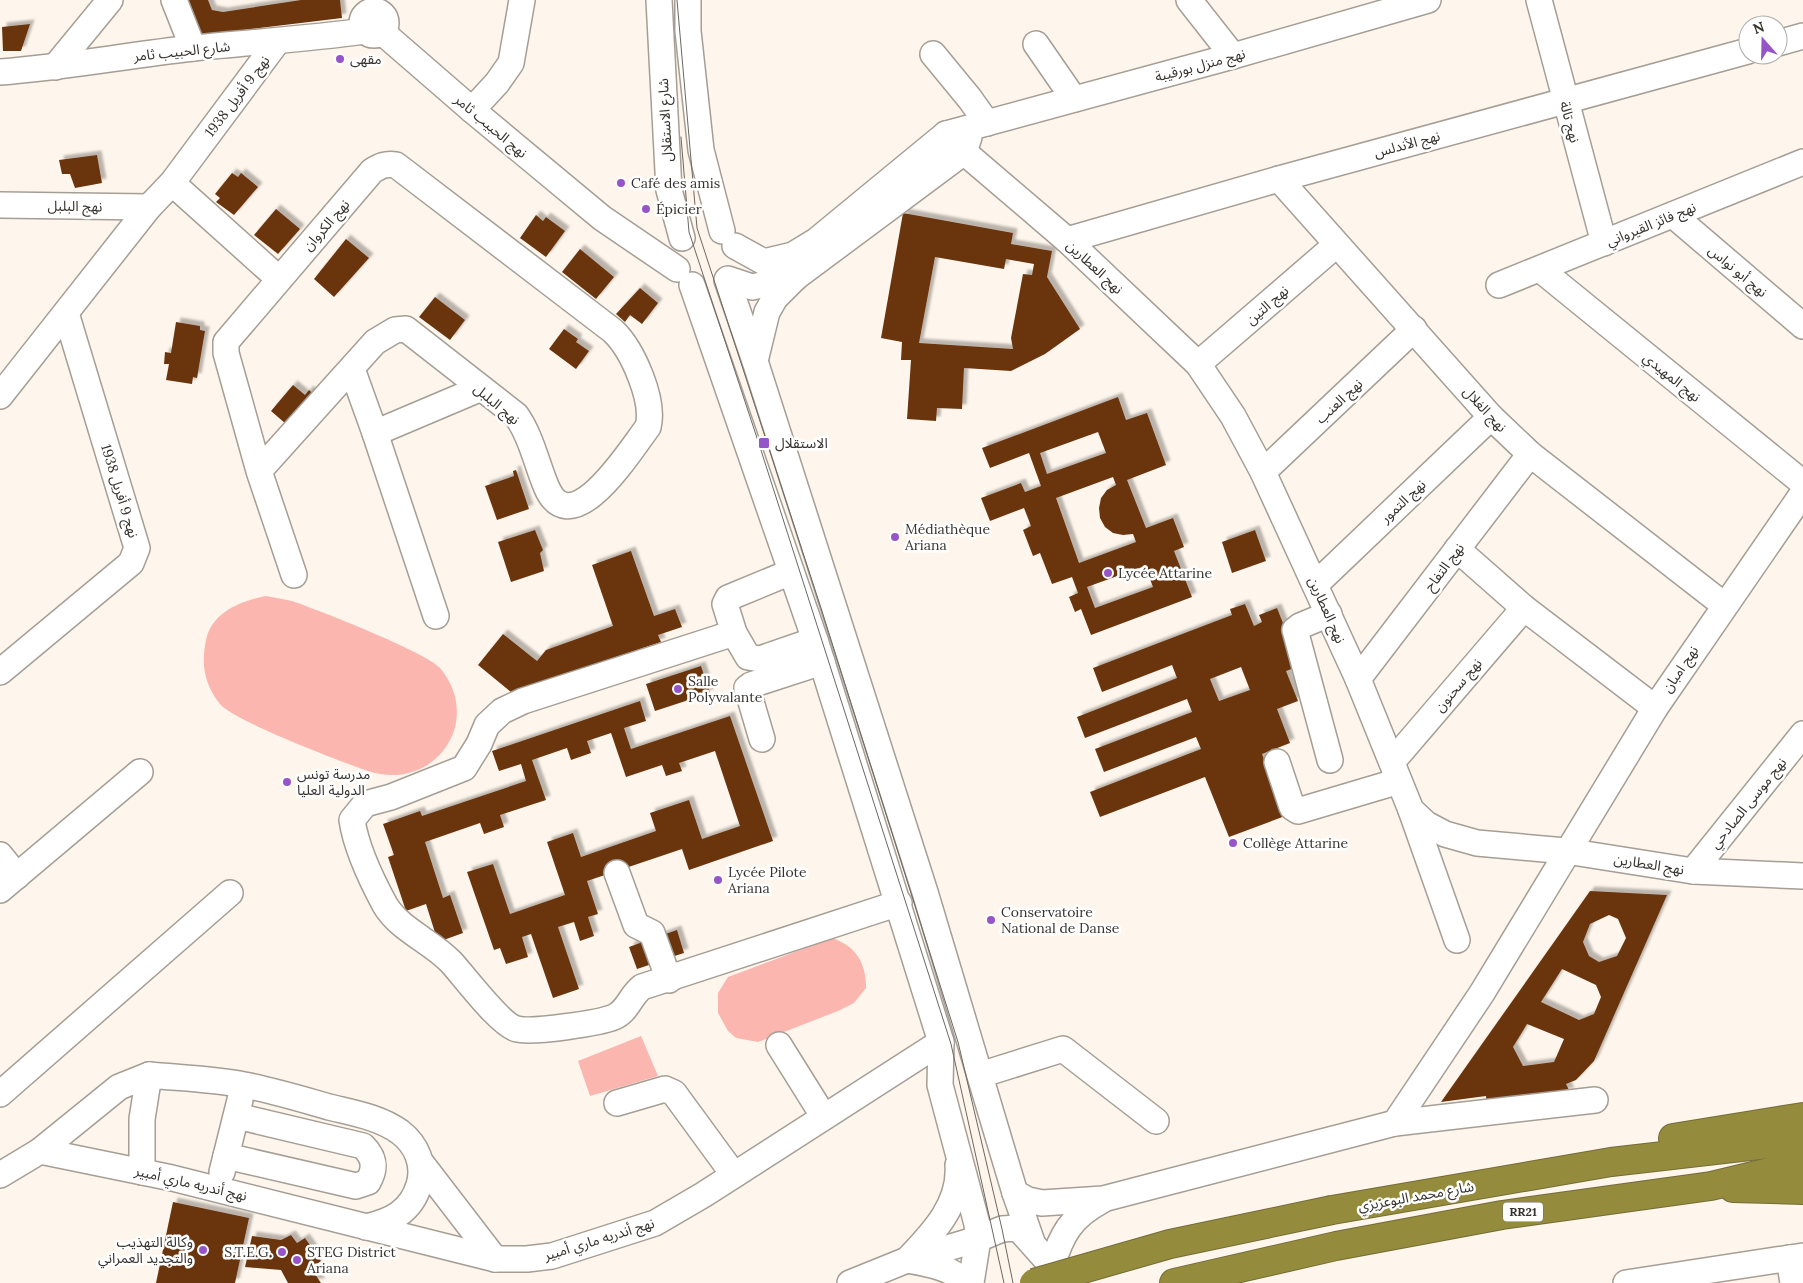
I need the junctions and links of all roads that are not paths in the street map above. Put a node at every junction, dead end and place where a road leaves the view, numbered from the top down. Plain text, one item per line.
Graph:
1 (110, 0) edge
2 (174, 0) edge
3 (522, 0) edge
4 (659, 0) edge
5 (688, 0) edge
6 (1189, 0) edge
7 (1428, 0) edge
8 (1538, 0) edge
9 (373, 18) edge
10 (1803, 36) edge
11 (1788, 40) edge
12 (277, 42) junction
13 (1036, 44) dead end
14 (193, 48) junction
15 (932, 54) dead end
16 (1738, 54) edge
17 (1233, 56) junction
18 (55, 68) junction
19 (0, 72) edge
20 (1074, 99) junction
21 (1565, 102) junction
22 (472, 110) junction
23 (979, 125) junction
24 (946, 134) junction
25 (964, 152) junction
26 (1803, 162) edge
27 (1279, 179) junction
28 (172, 183) junction
29 (0, 205) edge
30 (150, 207) junction
31 (1673, 215) junction
32 (602, 218) junction
33 (728, 238) junction
34 (681, 239) junction
35 (1067, 240) junction
36 (1604, 243) junction
37 (1336, 245) junction
38 (1541, 270) junction
39 (685, 277) junction
40 (796, 278) junction
41 (279, 279) junction
42 (727, 280) junction
43 (1499, 285) dead end
44 (66, 314) junction
45 (1803, 326) edge
46 (1414, 329) junction
47 (630, 351) joint
48 (755, 361) junction
49 (1198, 364) junction
50 (352, 369) junction
51 (479, 389) junction
52 (0, 396) edge
53 (1491, 418) junction
54 (375, 433) junction
55 (1530, 454) junction
56 (259, 471) junction
57 (1263, 472) junction
58 (1803, 483) edge
59 (1803, 493) edge
60 (1457, 549) junction
61 (791, 572) junction
62 (294, 575) dead end
63 (1316, 584) junction
64 (1724, 605) junction
65 (1524, 608) junction
66 (1329, 614) junction
67 (436, 616) dead end
68 (734, 633) junction
69 (818, 651) junction
70 (0, 672) edge
71 (1358, 679) junction
72 (1654, 708) junction
73 (1803, 734) edge
74 (762, 739) dead end
75 (1330, 760) dead end
76 (1277, 762) dead end
77 (140, 772) dead end
78 (1395, 772) junction
79 (1411, 810) junction
80 (1566, 851) junction
81 (0, 856) edge
82 (1693, 871) junction
83 (617, 873) dead end
84 (1803, 876) edge
85 (8, 883) edge
86 (230, 893) dead end
87 (899, 903) junction
88 (1457, 940) dead end
89 (670, 980) junction
90 (942, 1042) junction
91 (779, 1045) dead end
92 (903, 1066) junction
93 (149, 1074) junction
94 (980, 1075) junction
95 (243, 1085) junction
96 (940, 1085) junction
97 (0, 1094) edge
98 (1595, 1100) dead end
99 (617, 1102) dead end
100 (237, 1116) junction
101 (824, 1117) junction
102 (1803, 1117) edge
103 (1156, 1121) dead end
104 (1395, 1124) junction
105 (1803, 1140) edge
106 (957, 1145) junction
107 (40, 1150) junction
108 (226, 1156) junction
109 (1611, 1162) junction
110 (422, 1164) junction
111 (1803, 1164) edge
112 (142, 1172) junction
113 (0, 1175) edge
114 (734, 1175) junction
115 (1711, 1186) junction
116 (217, 1189) junction
117 (1803, 1190) edge
118 (1015, 1193) junction
119 (1103, 1199) junction
120 (363, 1227) junction
121 (978, 1239) junction
122 (1032, 1242) junction
123 (1796, 1257) edge
124 (496, 1259) junction
125 (907, 1260) junction
126 (1047, 1277) edge
127 (1709, 1277) edge
128 (850, 1283) edge
129 (963, 1283) edge
130 (971, 1283) edge
131 (1174, 1283) edge
132 (1626, 1283) edge
133 (1793, 1283) edge

1 - 18 street
2 - 14 street
3 - 22 street
4 - 34 street, شارع الاستقلال
5 - 33 street
6 - 17 street
7 - 17 street, نهج منزل بورقيبة
8 - 21 street, نهج تالة
9 - 12 street, شارع الحبيب ثامر
9 - 22 street, نهج الحبيب ثامر
10 - 11 street
12 - 14 street, شارع الحبيب ثامر
12 - 28 street, نهج 9 أفريل 1938
13 - 20 street
14 - 18 street, شارع الحبيب ثامر
15 - 23 street
16 - 21 street, نهج الأندلس
17 - 20 street, نهج منزل بورقيبة
18 - 19 street, شارع الحبيب ثامر
20 - 23 street, نهج منزل بورقيبة
21 - 27 street, نهج الأندلس
21 - 36 street, نهج تالة
22 - 32 street, نهج الحبيب ثامر
23 - 24 street, نهج منزل بورقيبة
23 - 25 street
24 - 25 street, نهج العطارين
24 - 33 street
25 - 35 street, نهج العطارين
25 - 40 street
26 - 31 street, نهج فائز القيرواني
27 - 35 street, نهج الأندلس
27 - 37 street, نهج الغلال
28 - 30 street, نهج 9 أفريل 1938
28 - 41 street
29 - 30 street, نهج البلبل
30 - 44 street, نهج 9 أفريل 1938
31 - 36 street, نهج فائز القيرواني
31 - 45 street, نهج أبو نواس
32 - 34 street, نهج الحبيب ثامر
32 - 39 street, نهج الحبيب ثامر
33 - 34 street
33 - 42 street
34 - 39 street
35 - 49 street, نهج العطارين
36 - 38 street, نهج فائز القيرواني
37 - 46 street, نهج الغلال
37 - 49 street, نهج التين
38 - 43 street, نهج فائز القيرواني
38 - 58 street, نهج المهيدي
39 - 42 street
39 - 61 street
40 - 42 street
40 - 48 street
41 - 47 street, نهج الكروان
41 - 56 street, نهج الكروان
42 - 48 street
44 - 52 street, نهج 9 أفريل 1938
44 - 70 street, نهج 9 أفريل 1938
46 - 53 street, نهج الغلال
46 - 57 street, نهج العنب
47 - 51 street, نهج البلبل
48 - 94 street
49 - 57 street, نهج العطارين
50 - 51 street, نهج البلبل
50 - 54 street
50 - 56 street, نهج البلبل
51 - 54 street
53 - 55 street, نهج الغلال
53 - 63 street, نهج التمور
54 - 67 street
55 - 60 street, نهج التفاح
55 - 64 street, نهج الغلال
56 - 62 street, نهج الكروان
57 - 63 street, نهج العطارين
59 - 64 street, نهج امبان
60 - 65 street
60 - 71 street, نهج التفاح
61 - 68 street
61 - 69 street
63 - 66 street, نهج العطارين
64 - 72 street, نهج امبان
65 - 72 street
65 - 78 street, نهج سحنون
66 - 71 street, نهج العطارين
66 - 75 street
68 - 69 street
68 - 89 street
69 - 74 street
69 - 87 street
71 - 78 street, نهج العطارين
72 - 80 street, نهج امبان
73 - 82 street, نهج موسى الصادحي
76 - 78 street
77 - 85 street
78 - 79 street, نهج العطارين
79 - 80 street, نهج العطارين
79 - 88 street
80 - 82 street, نهج العطارين
80 - 104 street, نهج امبان
81 - 85 street
82 - 84 street, نهج العطارين
83 - 89 street
86 - 97 street
87 - 89 street
87 - 90 street
90 - 92 street, نهج أندريه ماري أمبير
90 - 96 street
91 - 101 street
92 - 96 street
92 - 101 street, نهج أندريه ماري أمبير
93 - 95 street
93 - 107 street
93 - 112 street
94 - 103 street
94 - 118 street
95 - 100 street
95 - 110 street
96 - 106 street
98 - 104 street
99 - 114 street
100 - 108 street
100 - 108 street
101 - 114 street, نهج أندريه ماري أمبير
102 - 109 highway
104 - 119 street
105 - 109 highway, شارع محمد البوعزيزي
106 - 121 street
106 - 125 street
107 - 112 street, نهج أندريه ماري أمبير
107 - 113 street
108 - 116 street
109 - 126 highway, شارع محمد البوعزيزي, bridge
110 - 120 street
110 - 124 street
111 - 115 highway, RR21
112 - 116 street, نهج أندريه ماري أمبير
114 - 124 street, نهج أندريه ماري أمبير
115 - 117 highway
115 - 131 highway, RR21
116 - 120 street, نهج أندريه ماري أمبير
118 - 119 street
118 - 122 street
119 - 126 street
120 - 124 street, نهج أندريه ماري أمبير
121 - 122 street
121 - 125 street
121 - 130 street
122 - 126 street
123 - 127 street
123 - 133 street
125 - 128 street
125 - 129 street
127 - 132 street

